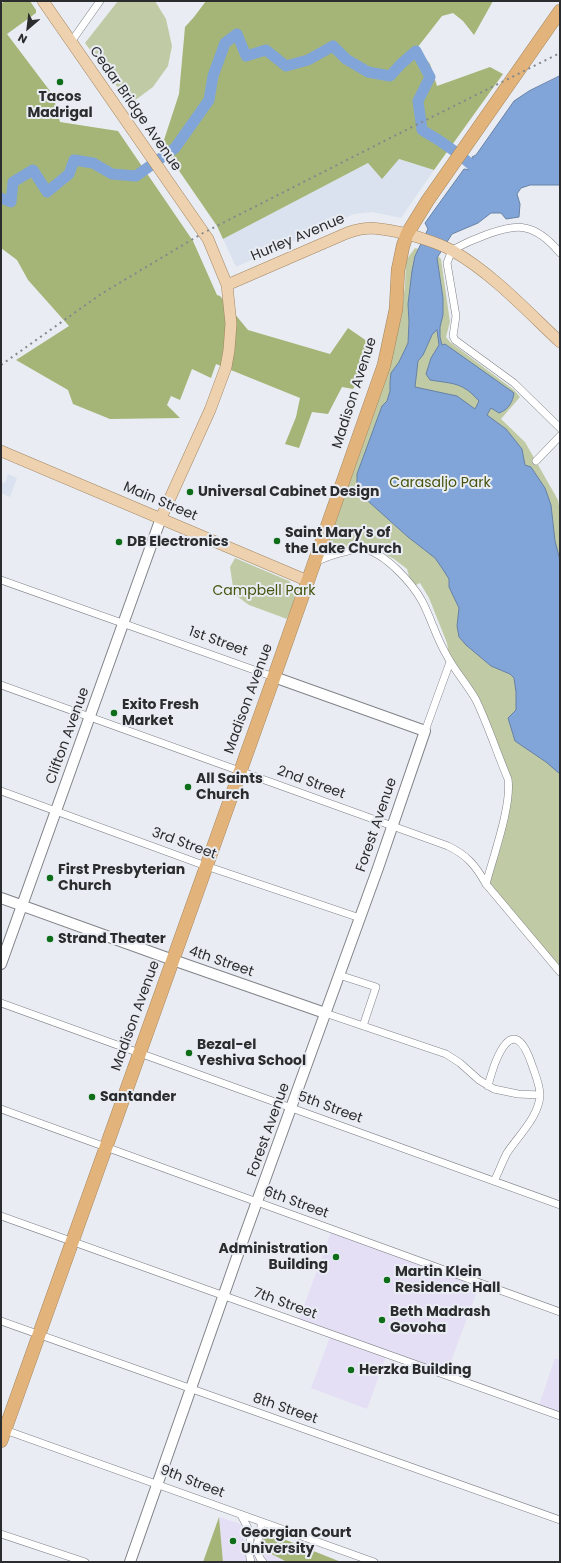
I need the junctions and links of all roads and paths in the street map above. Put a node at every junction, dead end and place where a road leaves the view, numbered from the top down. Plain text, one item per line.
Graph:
1 (43, 1) edge
2 (100, 1) edge
3 (560, 11) edge
4 (71, 42) junction
5 (409, 234) junction
6 (451, 250) junction
7 (560, 253) edge
8 (227, 285) junction
9 (560, 342) edge
10 (560, 428) edge
11 (560, 436) edge
12 (1, 451) edge
13 (536, 461) dead end
14 (161, 518) junction
15 (314, 563) junction
16 (1, 580) edge
17 (308, 581) junction
18 (123, 623) junction
19 (450, 662) junction
20 (274, 678) junction
21 (1, 685) edge
22 (89, 717) junction
23 (425, 731) junction
24 (240, 772) junction
25 (1, 791) edge
26 (56, 811) junction
27 (392, 826) junction
28 (206, 866) junction
29 (486, 884) junction
30 (1, 898) edge
31 (22, 906) junction
32 (360, 918) junction
33 (173, 960) junction
34 (1, 964) edge
35 (560, 972) edge
36 (339, 975) junction
37 (1, 1003) edge
38 (325, 1013) junction
39 (363, 1026) junction
40 (140, 1054) junction
41 (488, 1086) junction
42 (540, 1095) junction
43 (292, 1108) junction
44 (1, 1109) edge
45 (107, 1148) junction
46 (494, 1181) junction
47 (257, 1202) junction
48 (560, 1205) edge
49 (1, 1216) edge
50 (73, 1242) junction
51 (223, 1296) junction
52 (560, 1312) edge
53 (1, 1322) edge
54 (39, 1336) junction
55 (190, 1389) junction
56 (560, 1416) edge
57 (2, 1433) edge
58 (158, 1484) junction
59 (241, 1515) junction
60 (560, 1520) edge
61 (261, 1522) junction
62 (1, 1534) edge
63 (251, 1539) junction
64 (85, 1562) edge
65 (130, 1562) edge
66 (251, 1562) edge
67 (263, 1562) edge
68 (374, 1562) edge

1 - 4 main road, Cedar Bridge Avenue
2 - 4 street
3 - 5 highway, Madison Avenue
4 - 8 main road, Cedar Bridge Avenue
5 - 6 main road, Hurley Avenue
5 - 8 main road, Hurley Avenue
5 - 15 highway, Madison Avenue
6 - 7 street
6 - 9 main road, Hurley Avenue
6 - 10 street
8 - 14 main road, Cedar Bridge Avenue
11 - 13 street
12 - 14 main road, Main Street
14 - 17 main road, Main Street
14 - 18 street, Clifton Avenue
15 - 17 highway, Madison Avenue
15 - 19 street
16 - 18 street, 1st Street
17 - 20 highway, Madison Avenue
18 - 20 street, 1st Street
18 - 22 street, Clifton Avenue
19 - 23 street, Forest Avenue
19 - 29 street
20 - 23 street, 1st Street
20 - 24 highway, Madison Avenue
21 - 22 street, 2nd Street
22 - 24 street, 2nd Street
22 - 26 street, Clifton Avenue
23 - 27 street, Forest Avenue
24 - 27 street, 2nd Street
24 - 28 highway, Madison Avenue
25 - 26 street, 3rd Street
26 - 28 street, 3rd Street
26 - 31 street, Clifton Avenue
27 - 29 street, 2nd Street
27 - 32 street, Forest Avenue
28 - 32 street, 3rd Street
28 - 33 highway, Madison Avenue
29 - 35 street, 2nd Street
30 - 31 street, 4th Street
31 - 33 street, 4th Street
31 - 34 street, Clifton Avenue
32 - 36 street, Forest Avenue
33 - 38 street, 4th Street
33 - 40 highway, Madison Avenue
36 - 38 street, Forest Avenue
36 - 39 street
37 - 40 street, 5th Street
38 - 39 street, 4th Street
38 - 43 street, Forest Avenue
39 - 41 street, 4th Street
40 - 43 street, 5th Street
40 - 45 highway, Madison Avenue
41 - 42 street
41 - 42 street
42 - 46 street
43 - 46 street, 5th Street
43 - 47 street, Forest Avenue
44 - 45 street, 6th Street
45 - 47 street, 6th Street
45 - 50 highway, Madison Avenue
46 - 48 street, 5th Street
47 - 51 street, Forest Avenue
47 - 52 street, 6th Street
49 - 50 street, 7th Street
50 - 51 street, 7th Street
50 - 54 highway, Madison Avenue
51 - 55 street, Forest Avenue
51 - 56 street, 7th Street
53 - 54 street, 8th Street
54 - 55 street, 8th Street
54 - 57 highway, Madison Avenue
55 - 58 street, Forest Avenue
55 - 60 street, 8th Street
57 - 58 street, 9th Street
58 - 59 street, 9th Street
58 - 65 street, Forest Avenue
59 - 61 street, 9th Street
59 - 63 street
61 - 63 street
61 - 67 street
61 - 68 street, 9th Street
62 - 64 street
63 - 66 street

